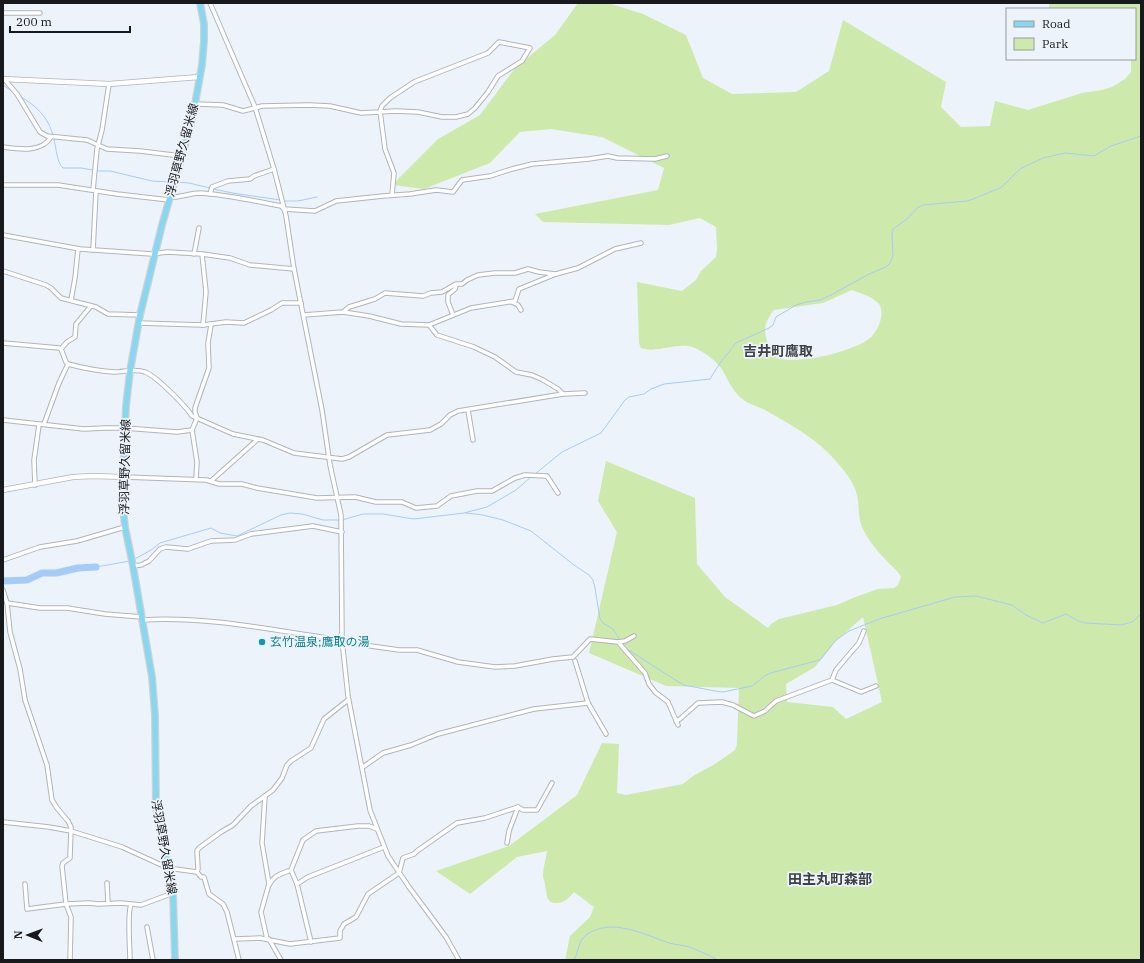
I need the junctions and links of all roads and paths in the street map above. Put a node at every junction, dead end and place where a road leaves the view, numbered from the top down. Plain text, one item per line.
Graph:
1 (200, 3) edge
2 (210, 3) edge
3 (3, 13) edge
4 (40, 13) dead end
5 (199, 77) junction
6 (3, 79) edge
7 (109, 84) junction
8 (195, 104) junction
9 (254, 107) junction
10 (380, 111) junction
11 (53, 137) junction
12 (98, 145) junction
13 (3, 147) edge
14 (181, 156) junction
15 (667, 156) dead end
16 (274, 169) junction
17 (3, 185) edge
18 (94, 190) junction
19 (211, 190) junction
20 (392, 195) junction
21 (170, 198) junction
22 (284, 209) junction
23 (199, 228) dead end
24 (3, 235) edge
25 (641, 243) dead end
26 (78, 248) junction
27 (93, 250) junction
28 (155, 253) junction
29 (194, 254) junction
30 (202, 254) junction
31 (294, 269) junction
32 (3, 272) edge
33 (556, 274) junction
34 (456, 284) junction
35 (70, 300) junction
36 (511, 302) junction
37 (301, 304) junction
38 (91, 306) junction
39 (521, 310) dead end
40 (343, 312) junction
41 (140, 315) junction
42 (304, 315) junction
43 (453, 315) junction
44 (138, 323) junction
45 (203, 325) junction
46 (211, 325) junction
47 (429, 325) junction
48 (3, 343) edge
49 (61, 349) junction
50 (68, 364) junction
51 (130, 371) junction
52 (585, 393) dead end
53 (563, 394) junction
54 (468, 410) junction
55 (197, 418) junction
56 (3, 420) edge
57 (41, 425) junction
58 (125, 428) junction
59 (192, 430) junction
60 (258, 439) junction
61 (474, 440) dead end
62 (329, 458) junction
63 (124, 478) junction
64 (196, 480) junction
65 (211, 481) junction
66 (35, 485) junction
67 (3, 490) edge
68 (558, 493) dead end
69 (338, 498) junction
70 (125, 527) junction
71 (342, 532) junction
72 (3, 560) edge
73 (133, 565) junction
74 (3, 590) edge
75 (7, 603) junction
76 (143, 619) junction
77 (864, 631) dead end
78 (634, 636) dead end
79 (342, 640) junction
80 (618, 642) junction
81 (575, 661) dead end
82 (832, 680) junction
83 (876, 686) dead end
84 (348, 700) junction
85 (588, 703) junction
86 (676, 721) junction
87 (678, 725) dead end
88 (606, 734) dead end
89 (363, 767) junction
90 (552, 783) dead end
91 (265, 796) junction
92 (518, 807) junction
93 (3, 822) edge
94 (377, 829) junction
95 (71, 831) junction
96 (507, 843) dead end
97 (384, 847) junction
98 (168, 868) junction
99 (291, 870) junction
100 (197, 872) junction
101 (399, 873) junction
102 (107, 882) dead end
103 (25, 884) dead end
104 (297, 884) junction
105 (268, 888) junction
106 (173, 893) junction
107 (108, 903) junction
108 (66, 904) junction
109 (130, 905) junction
110 (147, 927) dead end
111 (234, 939) junction
112 (268, 939) junction
113 (311, 942) junction
114 (70, 960) edge
115 (130, 960) edge
116 (153, 960) edge
117 (176, 960) edge
118 (239, 960) edge
119 (281, 960) edge
120 (459, 960) edge

1 - 5 main road, 浮羽草野久留米線
2 - 9 street
3 - 4 street
5 - 7 street
5 - 8 main road, 浮羽草野久留米線
6 - 7 street
6 - 11 street
7 - 12 street
8 - 9 street
8 - 14 main road, 浮羽草野久留米線
9 - 10 street
9 - 16 street
10 - 10 street
10 - 20 street
11 - 12 street
11 - 13 street
12 - 14 street
12 - 18 street
14 - 21 main road, 浮羽草野久留米線
15 - 20 street
16 - 19 street
16 - 22 street
17 - 18 street
18 - 21 street
18 - 27 street
19 - 21 street
19 - 22 street
20 - 22 street
21 - 28 main road, 浮羽草野久留米線
22 - 31 street
23 - 29 street
24 - 26 street
25 - 33 street
26 - 27 street
26 - 35 street
27 - 28 street
28 - 29 street
28 - 41 main road, 浮羽草野久留米線
29 - 30 street
30 - 31 street
30 - 45 street
31 - 37 street
32 - 35 street
33 - 34 street
33 - 36 street
34 - 40 street
34 - 43 street
35 - 38 street
36 - 39 street
36 - 43 street
37 - 42 street
37 - 46 street
38 - 41 street
38 - 49 street
40 - 42 street
40 - 47 street
41 - 44 main road, 浮羽草野久留米線
42 - 62 street
43 - 47 street
44 - 45 street
44 - 51 main road, 浮羽草野久留米線
45 - 46 street
46 - 55 street
47 - 53 street
48 - 49 street
49 - 50 street
50 - 51 street
50 - 57 street
51 - 55 street
51 - 58 main road, 浮羽草野久留米線
52 - 53 street
53 - 54 street
54 - 61 street
54 - 62 street
55 - 59 street
55 - 60 street
56 - 57 street
57 - 58 street
57 - 66 street
58 - 59 street
58 - 63 main road, 浮羽草野久留米線
59 - 64 street
60 - 62 street
60 - 65 street
62 - 69 street
63 - 64 street
63 - 66 street
63 - 70 main road, 浮羽草野久留米線
64 - 65 street
65 - 69 street
66 - 67 street
68 - 69 street
69 - 71 street
70 - 72 street
70 - 73 main road, 浮羽草野久留米線
71 - 73 street
71 - 79 street
73 - 76 main road, 浮羽草野久留米線
74 - 75 street
75 - 76 street
75 - 95 street
76 - 79 street
76 - 98 main road, 浮羽草野久留米線
77 - 82 street
78 - 80 street
79 - 80 street
79 - 84 street
80 - 86 street
81 - 85 street
82 - 83 street
82 - 86 street
84 - 89 street
84 - 91 street
85 - 88 street
85 - 89 street
86 - 87 street
89 - 94 street
90 - 92 street
91 - 100 street
91 - 105 street
92 - 96 street
92 - 101 street
93 - 95 street
94 - 97 street
94 - 99 street
95 - 98 street
95 - 108 street
97 - 101 street
97 - 104 street
98 - 100 street
98 - 106 main road, 浮羽草野久留米線
99 - 104 street
99 - 105 street
100 - 111 street
101 - 113 street
101 - 120 street
102 - 107 street
103 - 108 street
104 - 113 street
105 - 112 street
106 - 109 street
106 - 117 main road, 浮羽草野久留米線
107 - 108 street
107 - 109 street
108 - 114 street
109 - 115 street
110 - 116 street
111 - 112 street
111 - 118 street
112 - 113 street
112 - 119 street

